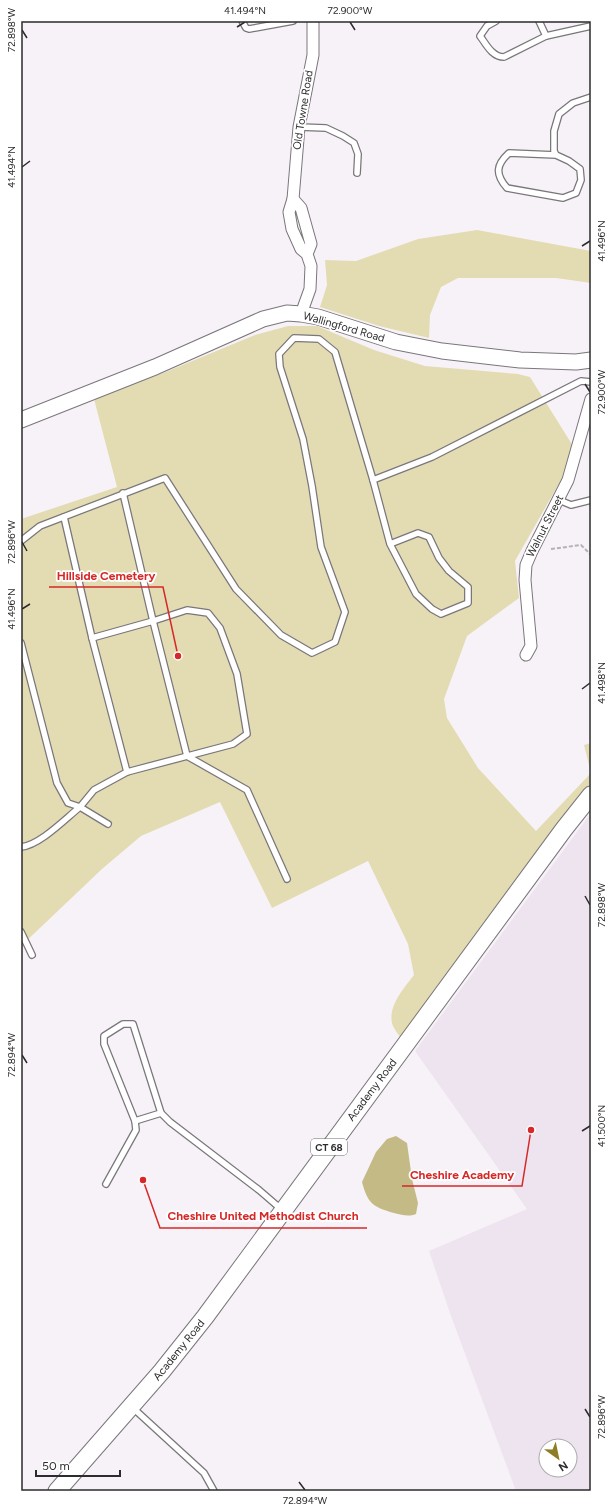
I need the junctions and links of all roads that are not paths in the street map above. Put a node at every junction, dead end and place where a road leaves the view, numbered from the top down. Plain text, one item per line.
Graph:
1 (242, 21) edge
2 (294, 21) edge
3 (313, 21) edge
4 (496, 21) edge
5 (539, 21) edge
6 (591, 26) edge
7 (546, 36) junction
8 (591, 97) edge
9 (299, 127) junction
10 (556, 155) junction
11 (356, 173) dead end
12 (302, 314) junction
13 (591, 360) edge
14 (591, 382) edge
15 (591, 399) edge
16 (589, 415) edge
17 (21, 420) edge
18 (373, 480) junction
19 (123, 493) junction
20 (559, 500) junction
21 (591, 500) edge
22 (64, 517) junction
23 (21, 541) edge
24 (390, 544) junction
25 (153, 621) junction
26 (92, 638) junction
27 (21, 643) edge
28 (526, 655) dead end
29 (187, 756) junction
30 (127, 772) junction
31 (591, 795) edge
32 (80, 807) junction
33 (108, 824) dead end
34 (21, 847) edge
35 (287, 879) dead end
36 (21, 932) edge
37 (32, 955) dead end
38 (161, 1113) junction
39 (135, 1121) junction
40 (106, 1184) dead end
41 (283, 1210) junction
42 (131, 1406) junction
43 (57, 1491) edge
44 (214, 1491) edge

1 - 2 lane
3 - 9 street, Old Towne Road
4 - 7 lane
5 - 7 lane
6 - 7 lane
8 - 10 lane
9 - 11 lane
9 - 12 street, Old Towne Road
10 - 10 lane
12 - 13 street, Wallingford Road
12 - 17 street, Wallingford Road
14 - 18 lane
15 - 16 street, Walnut Street
16 - 20 street, Walnut Street
18 - 19 lane
18 - 24 lane
19 - 22 lane
19 - 25 lane
20 - 21 lane
20 - 28 street, Walnut Street
22 - 23 lane
22 - 26 lane
24 - 24 lane
25 - 26 lane
25 - 29 lane
25 - 29 lane
26 - 30 lane
27 - 32 lane
29 - 30 lane
29 - 35 lane
30 - 32 lane
31 - 41 main road, Academy Road / CT 68
32 - 33 lane
32 - 34 lane
36 - 37 lane
38 - 39 lane
38 - 39 lane
38 - 41 lane
39 - 40 lane
41 - 42 main road, Academy Road / CT 68
42 - 43 main road, Academy Road / CT 68
42 - 44 lane

